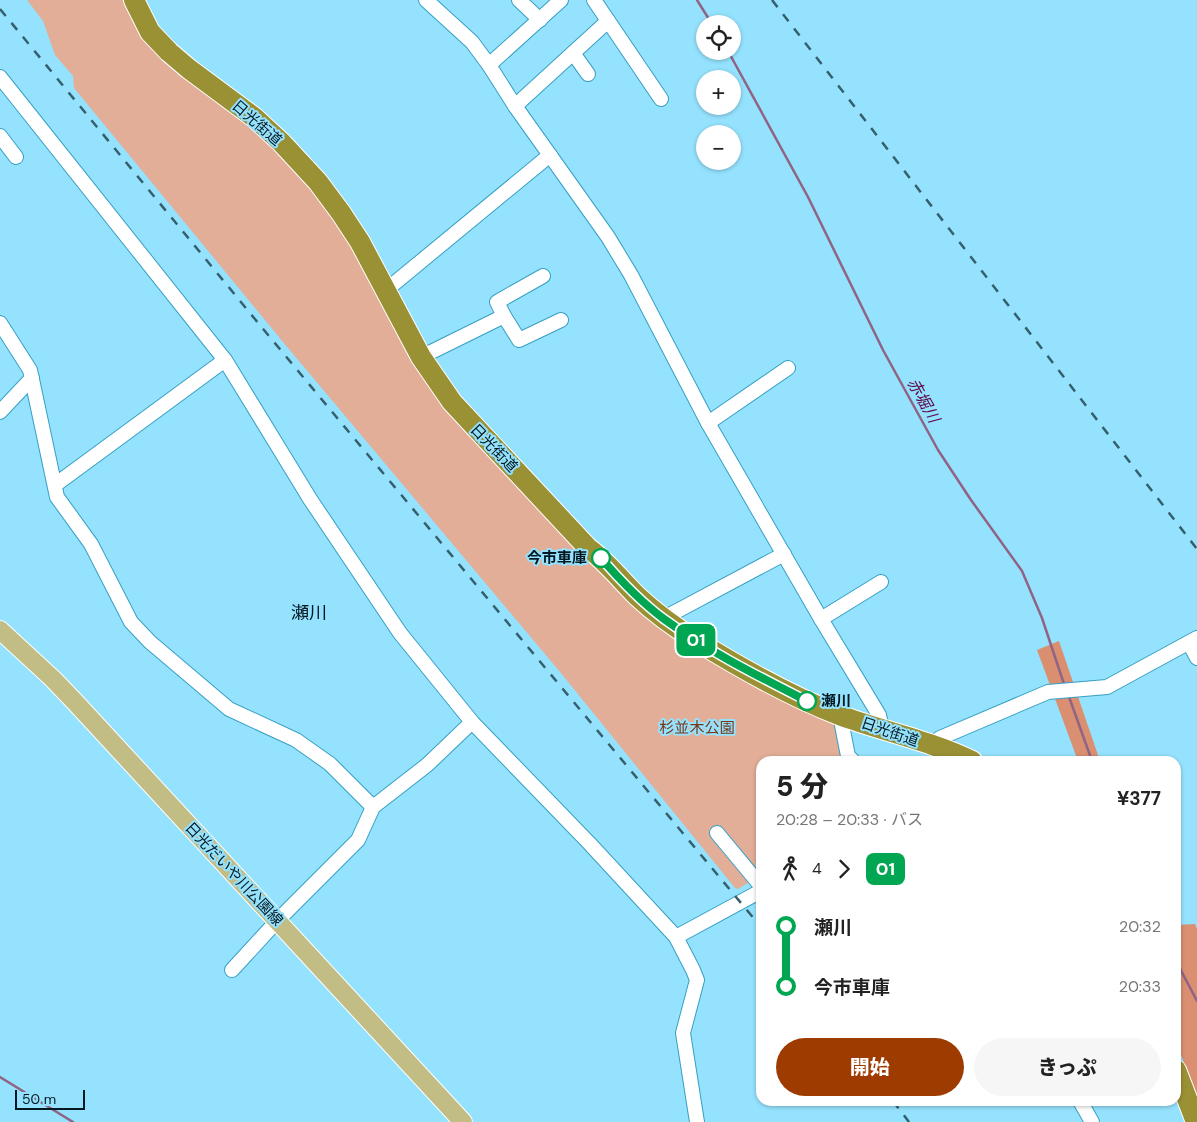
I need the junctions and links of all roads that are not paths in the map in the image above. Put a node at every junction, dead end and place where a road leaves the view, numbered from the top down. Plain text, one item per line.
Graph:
1 (134, 0) edge
2 (426, 0) edge
3 (519, 0) edge
4 (561, 0) edge
5 (594, 0) edge
6 (540, 20) junction
7 (608, 21) junction
8 (573, 53) junction
9 (489, 65) junction
10 (588, 74) dead end
11 (0, 77) edge
12 (661, 99) dead end
13 (514, 106) junction
14 (0, 136) edge
15 (550, 155) junction
16 (16, 157) dead end
17 (543, 276) dead end
18 (386, 291) junction
19 (504, 316) junction
20 (560, 320) dead end
21 (0, 323) edge
22 (421, 356) junction
23 (226, 360) junction
24 (788, 368) dead end
25 (32, 378) junction
26 (0, 412) edge
27 (708, 423) junction
28 (56, 485) junction
29 (784, 554) junction
30 (880, 582) dead end
31 (664, 618) junction
32 (821, 619) junction
33 (0, 630) edge
34 (1193, 641) edge
35 (1197, 658) edge
36 (840, 715) junction
37 (472, 722) junction
38 (882, 729) junction
39 (930, 746) junction
40 (848, 756) edge
41 (958, 756) edge
42 (373, 807) junction
43 (717, 833) dead end
44 (756, 880) edge
45 (756, 894) edge
46 (277, 921) junction
47 (676, 937) junction
48 (232, 970) dead end
49 (1181, 1083) edge
50 (1083, 1106) edge
51 (463, 1122) edge
52 (697, 1122) edge
53 (1092, 1122) edge
54 (1196, 1122) edge

1 - 18 highway, 日光街道
2 - 9 street
3 - 6 street
4 - 6 street
5 - 7 street
6 - 9 street
7 - 8 street
7 - 12 street
8 - 10 street
8 - 13 street
9 - 13 street
11 - 23 street
13 - 15 street
14 - 16 street
15 - 18 street
15 - 27 street
17 - 19 street
18 - 22 highway, 日光街道
19 - 20 street
19 - 22 street
21 - 25 street
22 - 31 highway, 日光街道
23 - 28 street
23 - 37 street
24 - 27 street
25 - 26 street
25 - 28 street
27 - 29 street
28 - 42 street
29 - 31 street
29 - 32 street
30 - 32 street
31 - 36 highway, 日光街道
32 - 38 street
33 - 46 main road, 日光だいや川公園線
34 - 35 street
34 - 39 street
36 - 38 highway, 日光街道
36 - 40 street
37 - 42 street
37 - 47 street
38 - 39 highway, 日光街道
39 - 41 highway, 日光街道
42 - 46 street
43 - 44 street
45 - 47 street
46 - 48 street
46 - 51 main road, 日光だいや川公園線
47 - 52 street
49 - 54 highway
50 - 53 street

